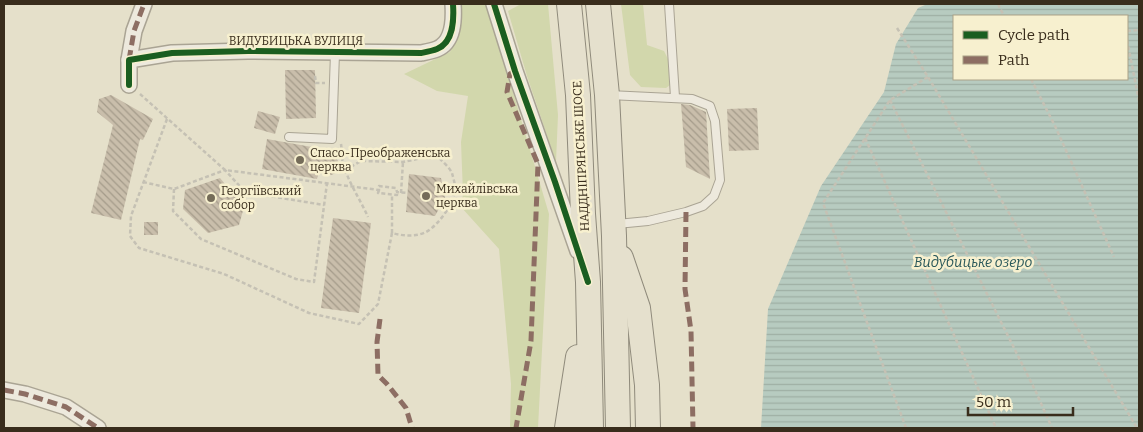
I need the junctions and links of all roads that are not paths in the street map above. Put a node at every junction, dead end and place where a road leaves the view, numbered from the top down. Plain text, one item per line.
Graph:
1 (144, 4) edge
2 (453, 4) edge
3 (494, 4) edge
4 (569, 4) edge
5 (598, 4) edge
6 (669, 4) edge
7 (334, 53) junction
8 (129, 60) junction
9 (129, 85) road end
10 (606, 95) junction
11 (675, 97) junction
12 (289, 137) dead end
13 (613, 230) junction
14 (588, 288) junction
15 (4, 390) edge
16 (98, 428) edge
17 (567, 428) edge
18 (591, 428) edge
19 (618, 428) edge
20 (648, 428) edge

1 - 8 street
2 - 7 street, ВИДУБИЦЬКА ВУЛИЦЯ
3 - 14 street
4 - 14 main road, НАДДНІПРЯНСЬКЕ ШОСЕ
5 - 10 main road
6 - 11 lane
7 - 8 street, ВИДУБИЦЬКА ВУЛИЦЯ
7 - 12 lane
8 - 9 street
10 - 11 lane
10 - 13 main road
11 - 13 lane
13 - 19 main road
13 - 20 main road
14 - 17 main road
14 - 18 main road, НАДДНІПРЯНСЬКЕ ШОСЕ
15 - 16 street

